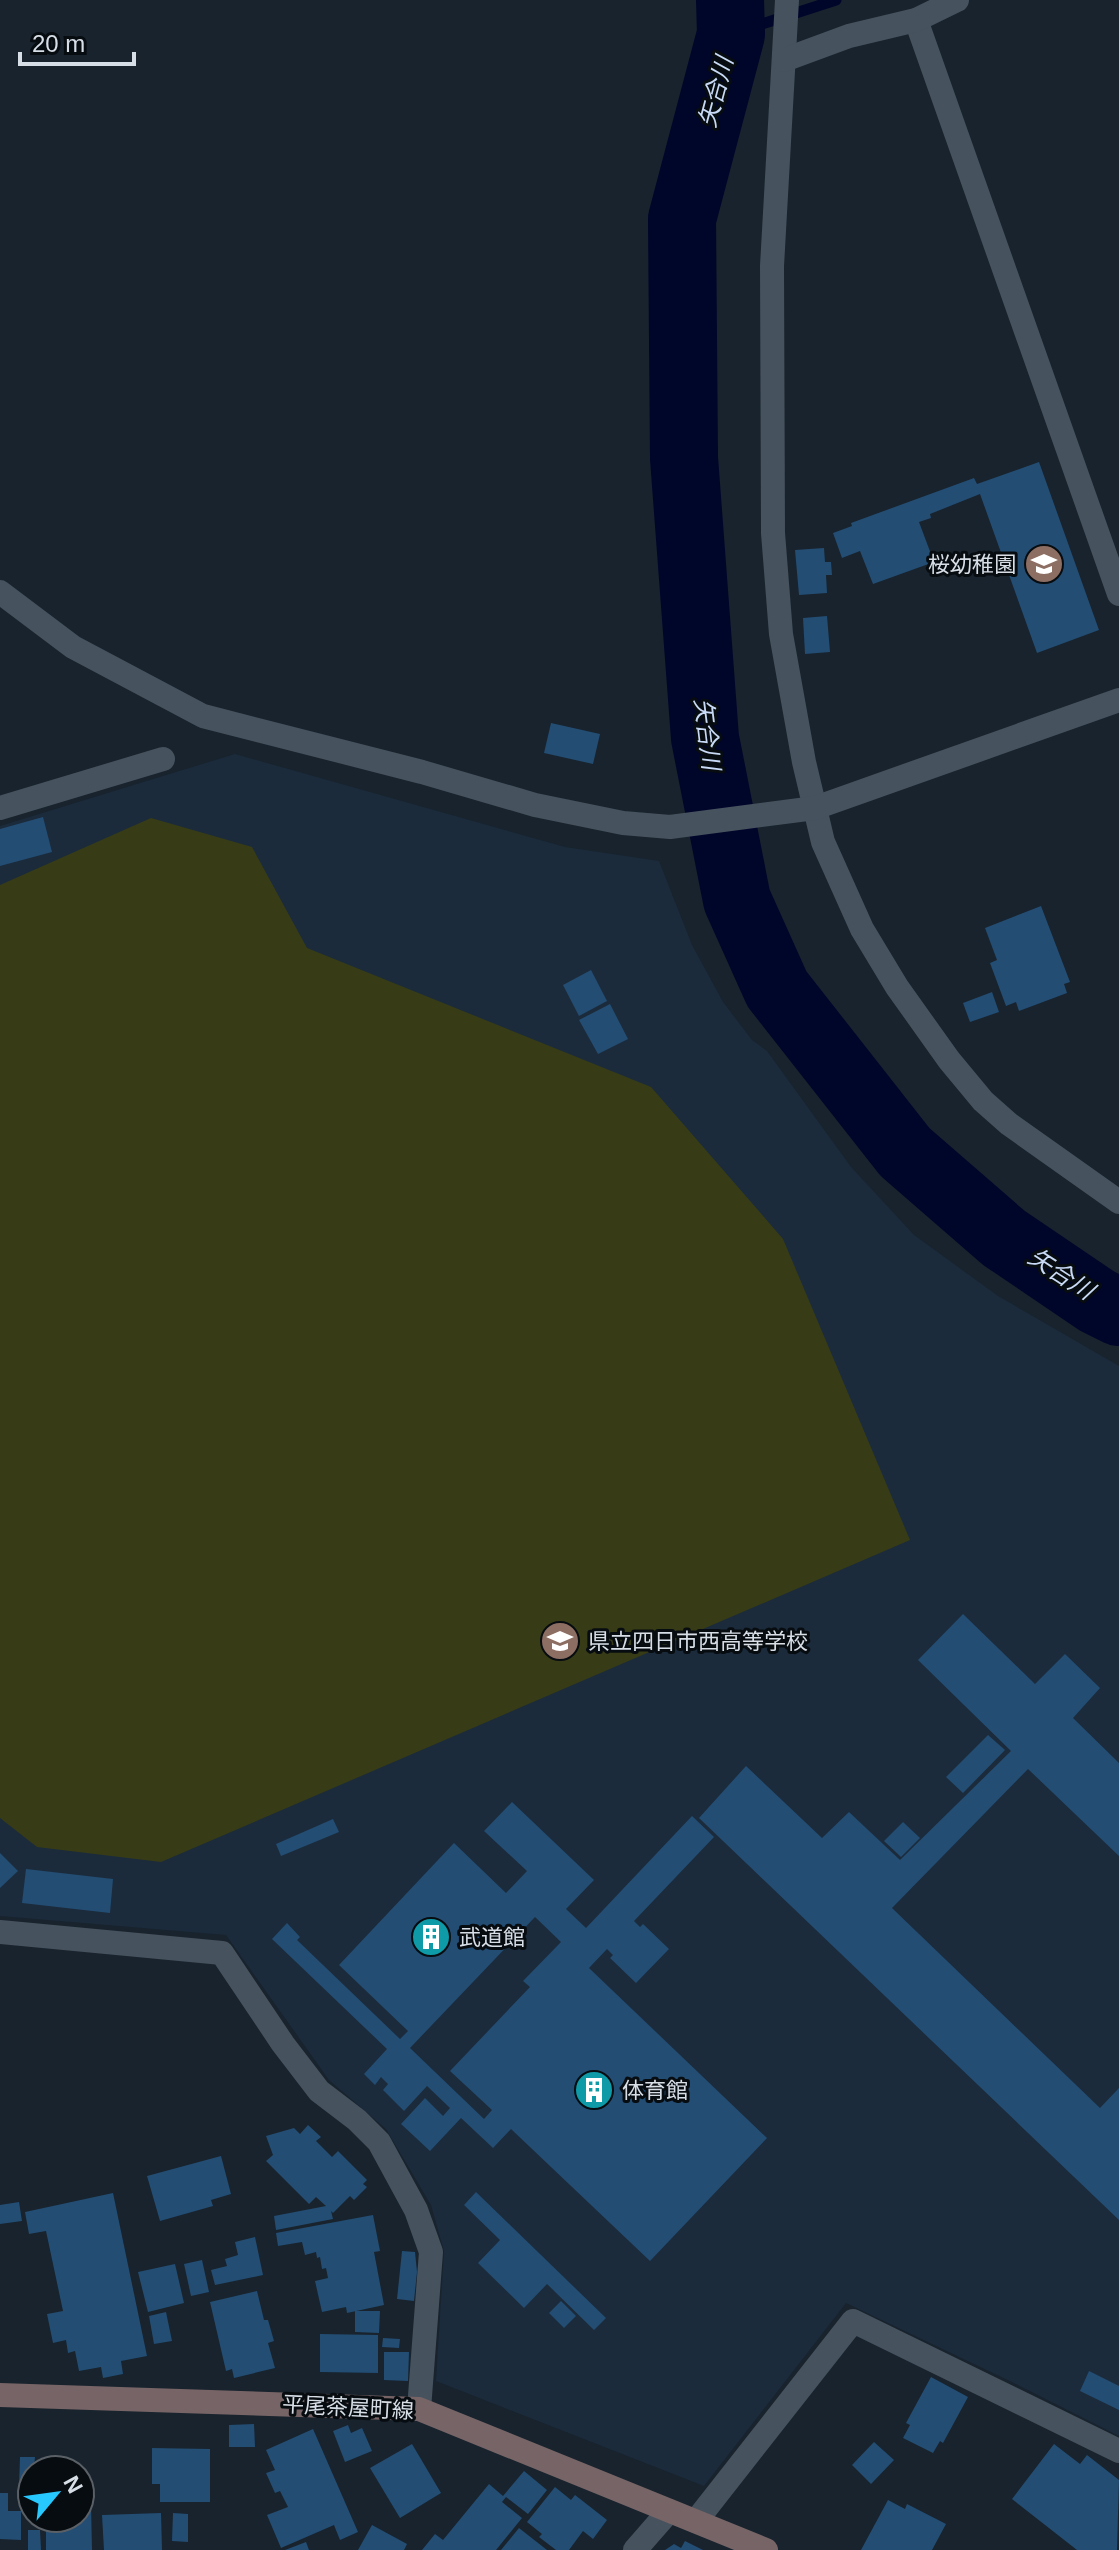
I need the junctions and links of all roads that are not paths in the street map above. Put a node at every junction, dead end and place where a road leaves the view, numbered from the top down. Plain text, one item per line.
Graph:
1 (787, 0) edge
2 (957, 0) edge
3 (916, 20) junction
4 (784, 52) junction
5 (0, 592) edge
6 (1119, 594) edge
7 (1119, 700) edge
8 (163, 759) dead end
9 (0, 808) edge
10 (815, 808) junction
11 (1119, 1202) edge
12 (0, 1932) edge
13 (0, 2395) edge
14 (419, 2409) junction
15 (1119, 2451) edge
16 (669, 2511) junction
17 (696, 2521) junction
18 (635, 2550) edge
19 (766, 2550) edge

1 - 4 street
2 - 3 street
3 - 4 street
3 - 6 street
4 - 10 street
5 - 10 street
7 - 10 street
8 - 9 street
10 - 11 street
12 - 14 street
13 - 14 main road, 平尾茶屋町線
14 - 16 main road, 平尾茶屋町線
15 - 17 street
16 - 17 main road, 平尾茶屋町線
16 - 18 street
17 - 19 main road, 平尾茶屋町線

